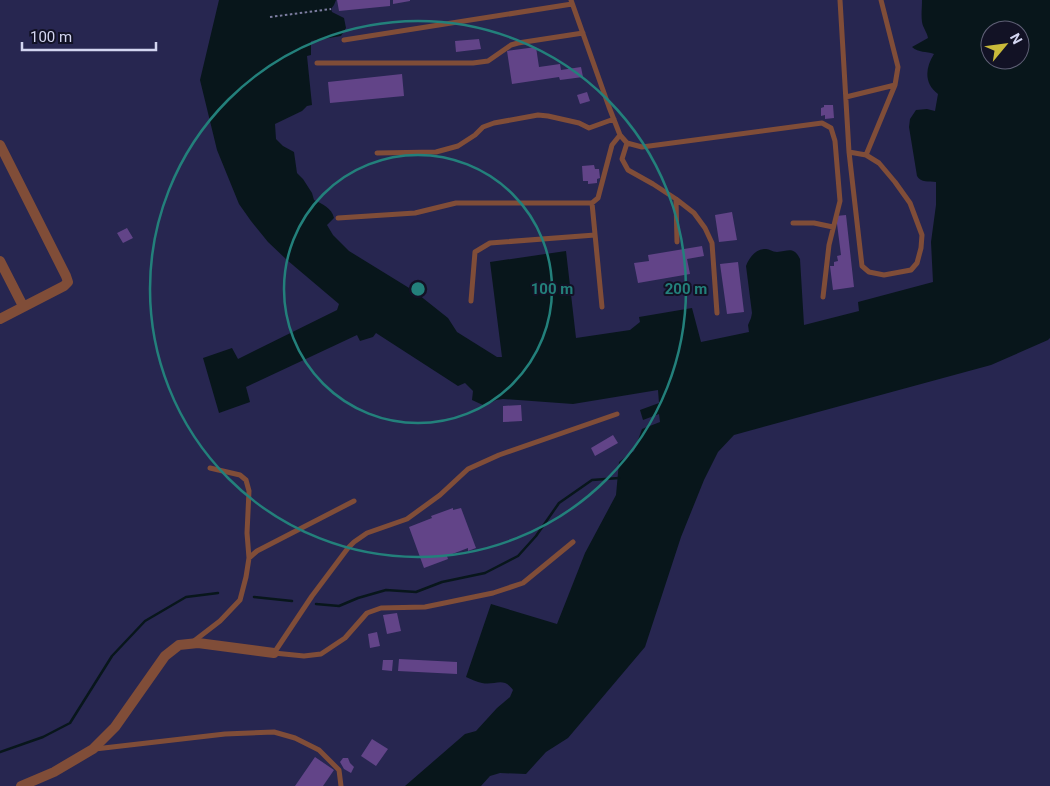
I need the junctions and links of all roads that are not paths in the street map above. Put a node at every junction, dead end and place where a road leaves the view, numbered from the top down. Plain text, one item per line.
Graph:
1 (840, 0) edge
2 (881, 0) edge
3 (572, 2) edge
4 (583, 33) junction
5 (344, 40) dead end
6 (317, 63) dead end
7 (895, 85) junction
8 (846, 97) junction
9 (614, 119) junction
10 (620, 135) junction
11 (627, 143) junction
12 (1, 149) edge
13 (849, 152) junction
14 (377, 153) dead end
15 (866, 155) junction
16 (676, 200) junction
17 (592, 203) junction
18 (338, 218) dead end
19 (793, 224) dead end
20 (833, 227) junction
21 (595, 235) junction
22 (677, 242) dead end
23 (0, 261) edge
24 (823, 298) dead end
25 (471, 301) dead end
26 (23, 306) junction
27 (602, 307) dead end
28 (717, 313) dead end
29 (0, 319) edge
30 (617, 414) dead end
31 (210, 468) dead end
32 (354, 501) dead end
33 (573, 542) dead end
34 (249, 558) junction
35 (190, 644) junction
36 (274, 653) junction
37 (92, 749) junction
38 (22, 786) edge
39 (341, 786) edge

1 - 8 lane
2 - 7 lane
3 - 4 lane
3 - 5 lane
4 - 6 lane
4 - 9 lane
7 - 8 lane
7 - 15 lane
8 - 13 lane
9 - 10 lane
9 - 14 lane
10 - 11 lane
10 - 17 lane
11 - 16 lane
11 - 20 lane
12 - 26 street
13 - 15 lane
13 - 15 lane
16 - 22 lane
16 - 28 lane
17 - 18 lane
17 - 21 lane
19 - 20 lane
20 - 24 lane
21 - 25 lane
21 - 27 lane
23 - 26 street
26 - 29 street
30 - 36 lane
31 - 34 lane
32 - 34 lane
33 - 36 lane
34 - 35 lane
35 - 36 street
35 - 37 street
37 - 38 street
37 - 39 lane

